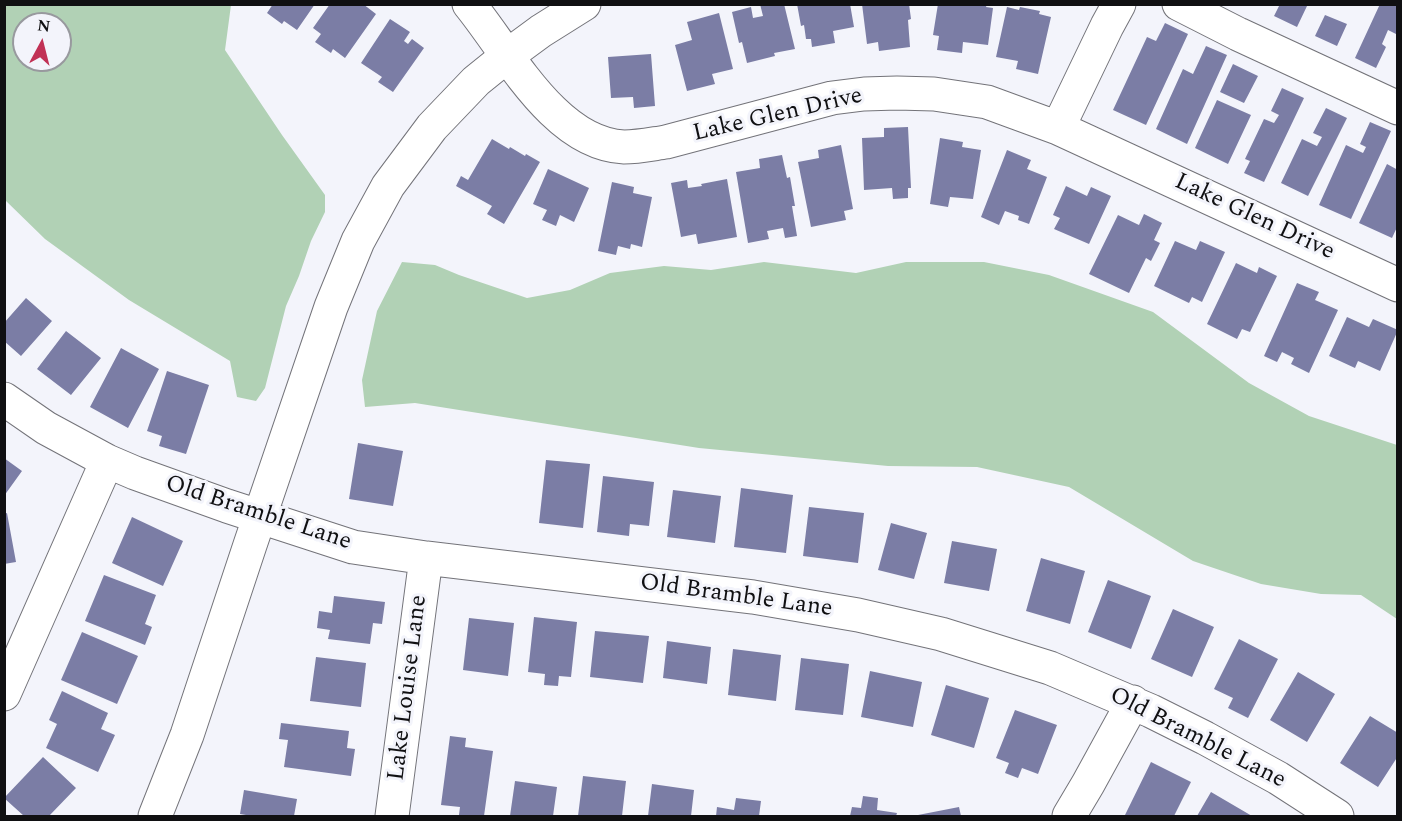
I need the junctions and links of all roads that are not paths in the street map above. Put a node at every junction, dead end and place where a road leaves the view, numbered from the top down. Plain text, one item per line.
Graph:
1 (469, 4) edge
2 (584, 4) edge
3 (1119, 4) edge
4 (1179, 4) edge
5 (507, 56) junction
6 (1398, 108) edge
7 (1058, 128) junction
8 (1398, 285) edge
9 (4, 399) edge
10 (107, 461) junction
11 (260, 516) junction
12 (426, 558) junction
13 (4, 694) edge
14 (1133, 702) junction
15 (155, 816) edge
16 (392, 816) edge
17 (1069, 816) edge
18 (1337, 816) edge

1 - 5 street, Lake Glen Drive
2 - 5 street
3 - 7 street
4 - 6 street
5 - 7 street, Lake Glen Drive
5 - 11 street
7 - 8 street, Lake Glen Drive
9 - 10 street, Old Bramble Lane
10 - 11 street, Old Bramble Lane
10 - 13 street
11 - 12 street, Old Bramble Lane
11 - 15 street
12 - 14 street, Old Bramble Lane
12 - 16 street, Lake Louise Lane
14 - 17 street
14 - 18 street, Old Bramble Lane

